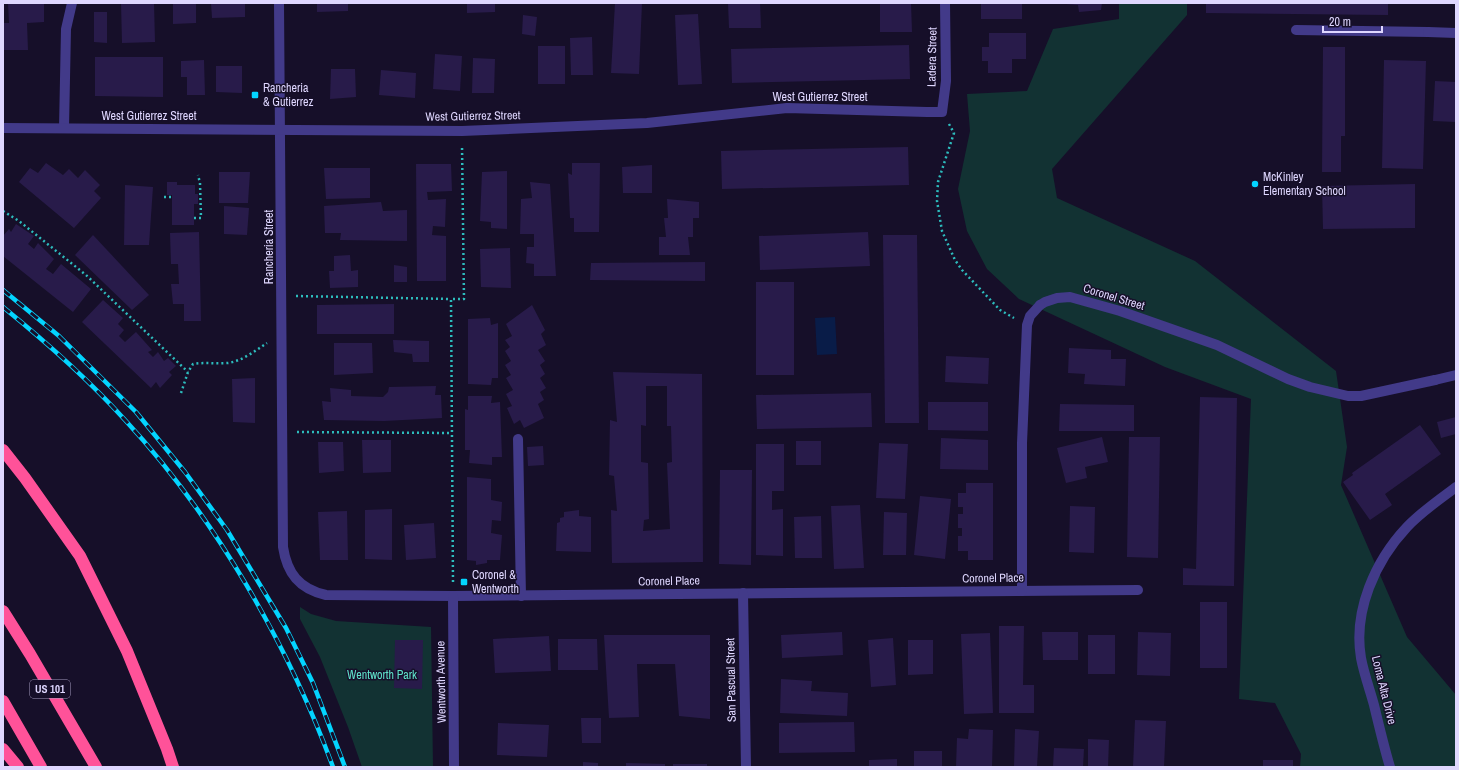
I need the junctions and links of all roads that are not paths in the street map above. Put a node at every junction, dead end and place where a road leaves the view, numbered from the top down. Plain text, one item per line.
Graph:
1 (72, 3) edge
2 (279, 3) edge
3 (945, 3) edge
4 (1296, 30) dead end
5 (1456, 33) edge
6 (942, 112) joint
7 (3, 128) edge
8 (64, 128) junction
9 (281, 130) junction
10 (1456, 375) edge
11 (518, 439) dead end
12 (3, 450) edge
13 (1456, 487) edge
14 (283, 491) joint
15 (1138, 590) dead end
16 (1022, 591) junction
17 (743, 593) junction
18 (453, 596) junction
19 (521, 596) junction
20 (3, 611) edge
21 (3, 701) edge
22 (3, 749) edge
23 (18, 767) edge
24 (41, 767) edge
25 (96, 767) edge
26 (173, 767) edge
27 (454, 767) edge
28 (746, 767) edge
29 (1390, 767) edge

1 - 8 street
2 - 9 street, Rancheria Street
3 - 6 street, Ladera Street
4 - 5 street
6 - 9 street, West Gutierrez Street
7 - 8 street, West Gutierrez Street
8 - 9 street, West Gutierrez Street
9 - 14 street, Rancheria Street
10 - 16 street, Coronel Street
11 - 19 street
12 - 26 highway
13 - 29 street, Loma Alta Drive
14 - 18 street, Coronel Place
15 - 16 street, Coronel Place
16 - 17 street, Coronel Place
17 - 19 street, Coronel Place
17 - 28 street, San Pascual Street
18 - 19 street, Coronel Place
18 - 27 street, Wentworth Avenue
20 - 25 highway, US 101
21 - 24 highway
22 - 23 highway

